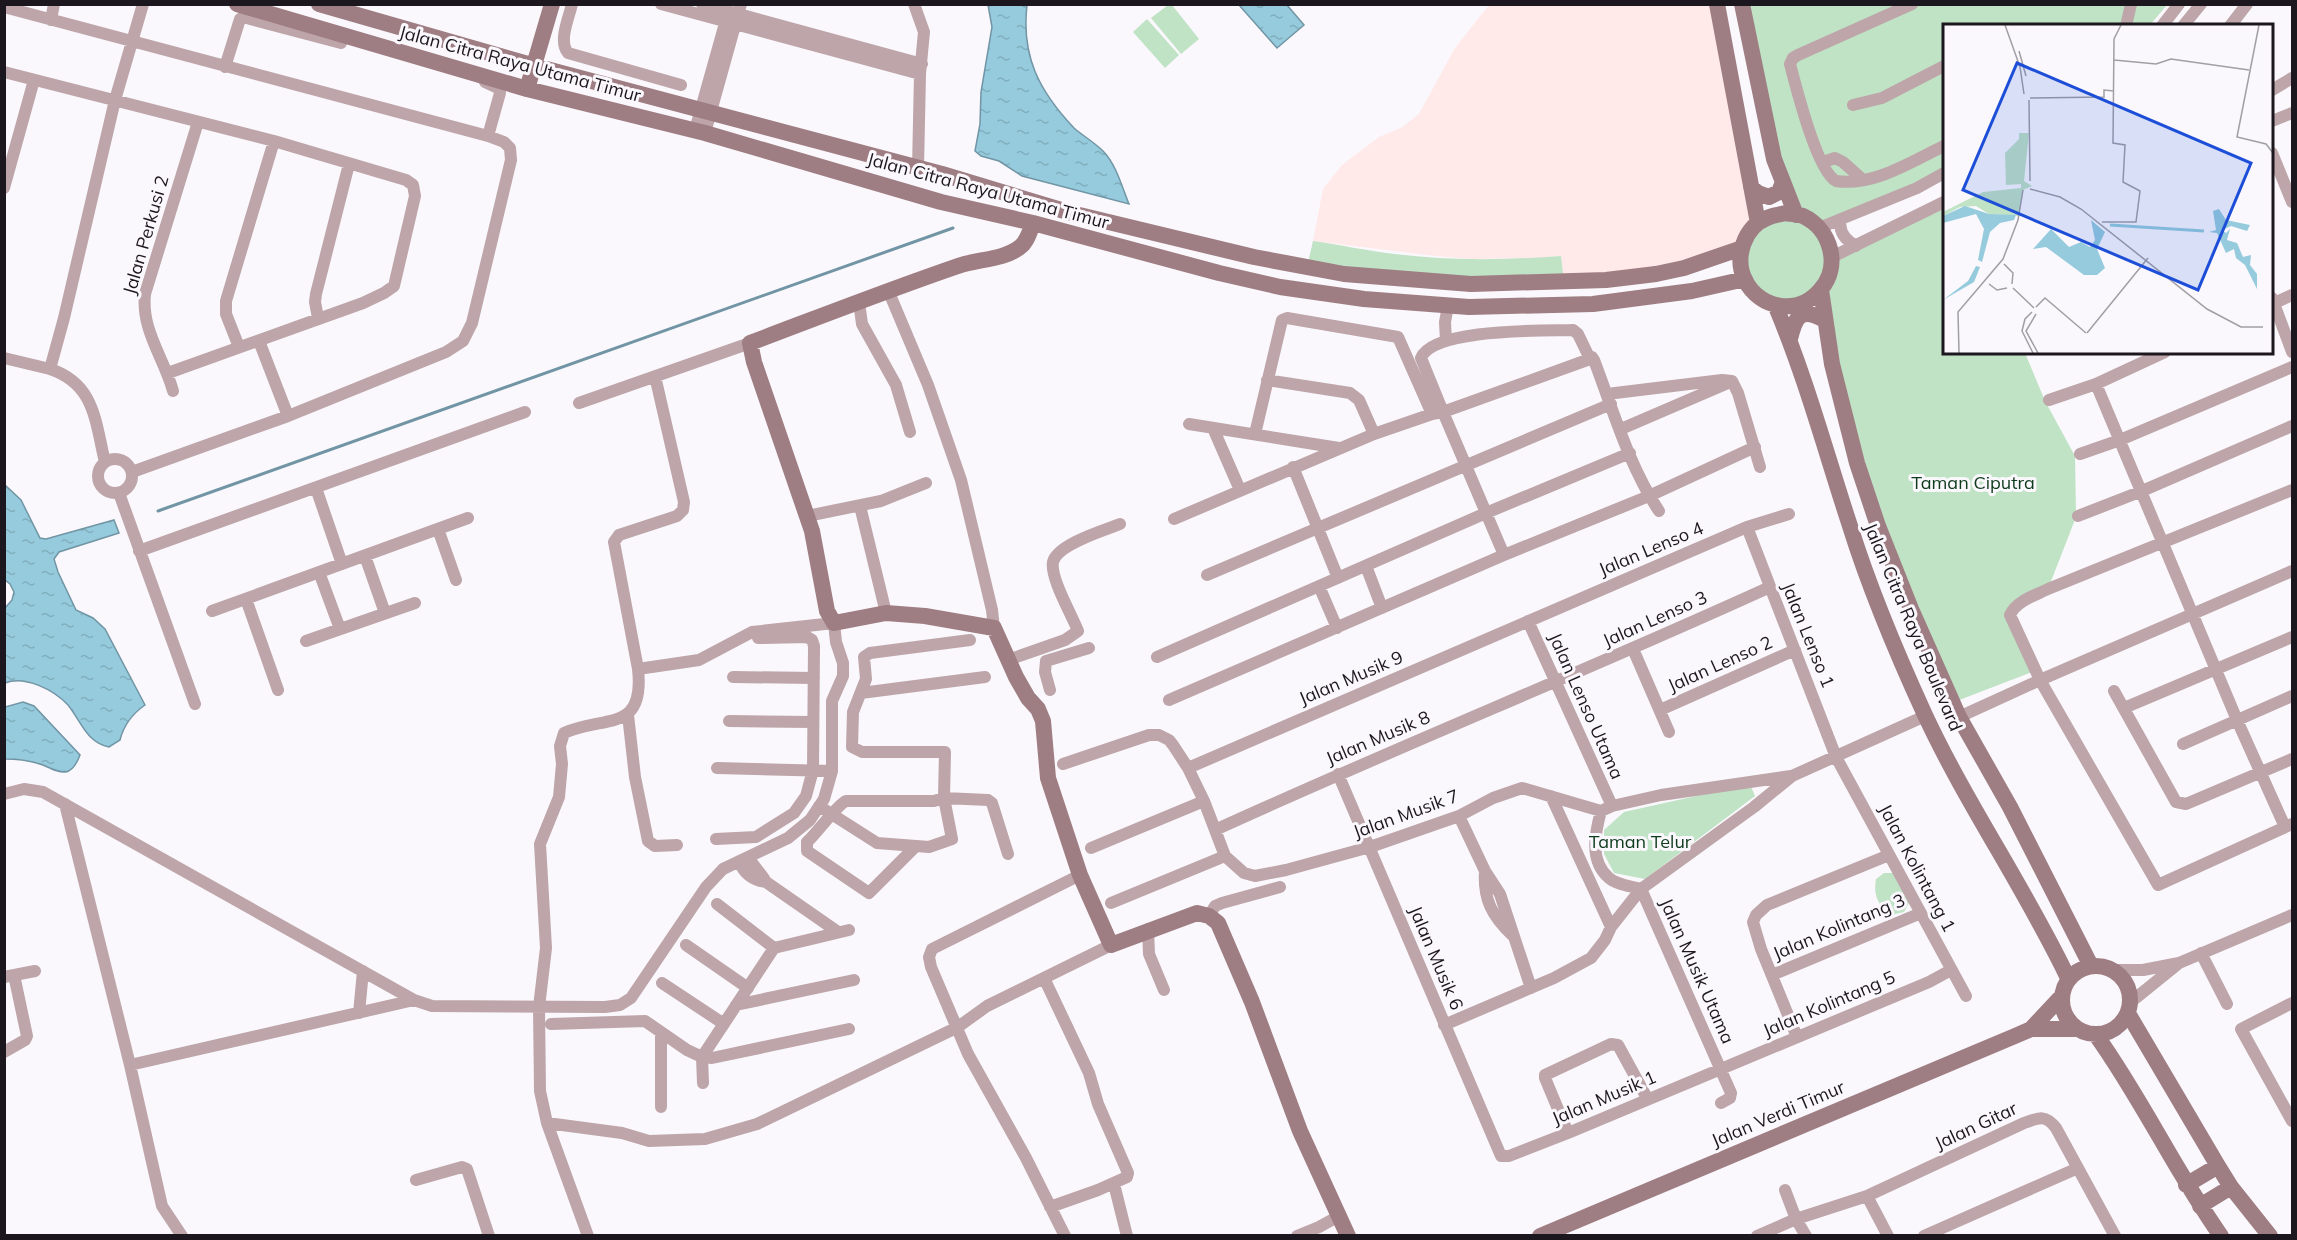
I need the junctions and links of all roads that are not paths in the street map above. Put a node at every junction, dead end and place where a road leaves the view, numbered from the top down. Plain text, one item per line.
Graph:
1 (54, 4) edge
2 (143, 4) edge
3 (237, 4) edge
4 (552, 4) edge
5 (572, 4) edge
6 (661, 4) edge
7 (702, 4) edge
8 (914, 4) edge
9 (1717, 4) edge
10 (1742, 4) edge
11 (1912, 4) edge
12 (2131, 4) edge
13 (2179, 4) edge
14 (2201, 4) edge
15 (2247, 4) edge
16 (322, 6) edge
17 (4, 7) edge
18 (733, 13) edge
19 (51, 20) junction
20 (2126, 24) edge
21 (2164, 24) edge
22 (2185, 24) edge
23 (2232, 24) edge
24 (319, 28) junction
25 (133, 42) junction
26 (535, 66) junction
27 (225, 67) junction
28 (1943, 67) edge
29 (921, 69) junction
30 (4, 72) edge
31 (2292, 78) edge
32 (34, 80) junction
33 (681, 85) dead end
34 (527, 88) junction
35 (2273, 89) edge
36 (115, 100) junction
37 (1853, 105) dead end
38 (706, 112) junction
39 (2292, 112) edge
40 (2273, 120) edge
41 (198, 122) junction
42 (700, 132) junction
43 (488, 136) junction
44 (274, 141) junction
45 (1943, 147) edge
46 (845, 149) junction
47 (2273, 157) edge
48 (1823, 162) junction
49 (349, 164) junction
50 (918, 168) junction
51 (839, 172) junction
52 (1943, 174) edge
53 (1863, 180) junction
54 (2286, 180) edge
55 (1783, 182) junction
56 (1751, 187) junction
57 (4, 188) edge
58 (1943, 202) edge
59 (2292, 202) edge
60 (1796, 215) junction
61 (1841, 219) junction
62 (1033, 223) junction
63 (1758, 223) junction
64 (1819, 228) junction
65 (1184, 239) junction
66 (1856, 246) junction
67 (1742, 248) junction
68 (1716, 256) junction
69 (1832, 257) junction
70 (1177, 260) junction
71 (1744, 279) junction
72 (1722, 284) junction
73 (888, 290) junction
74 (1821, 290) junction
75 (2292, 296) edge
76 (859, 302) junction
77 (2273, 302) edge
78 (2273, 304) edge
79 (1448, 306) junction
80 (1776, 307) junction
81 (318, 318) junction
82 (1825, 320) junction
83 (1790, 339) junction
84 (259, 341) junction
85 (1446, 341) junction
86 (750, 342) junction
87 (239, 347) junction
88 (2292, 352) edge
89 (2160, 354) edge
90 (4, 358) edge
91 (1590, 358) junction
92 (2292, 367) edge
93 (50, 369) junction
94 (168, 373) junction
95 (655, 376) junction
96 (1267, 380) junction
97 (1732, 381) junction
98 (2096, 384) junction
99 (173, 392) dead end
100 (1609, 399) junction
101 (2049, 400) dead end
102 (579, 403) dead end
103 (525, 412) dead end
104 (1438, 413) junction
105 (288, 416) junction
106 (1189, 424) dead end
107 (2292, 426) edge
108 (1213, 428) junction
109 (1621, 429) junction
110 (910, 432) dead end
111 (1256, 434) junction
112 (1374, 434) junction
113 (2120, 440) junction
114 (1755, 447) junction
115 (1340, 448) junction
116 (1630, 453) junction
117 (2080, 454) dead end
118 (105, 462) junction
119 (1466, 466) junction
120 (1293, 467) junction
121 (1760, 467) dead end
122 (132, 472) junction
123 (926, 483) dead end
124 (316, 488) junction
125 (1240, 490) junction
126 (2292, 490) edge
127 (2142, 491) junction
128 (119, 493) junction
129 (1648, 496) junction
130 (860, 506) junction
131 (1659, 511) dead end
132 (1486, 513) junction
133 (1789, 514) dead end
134 (807, 516) junction
135 (2078, 516) dead end
136 (468, 518) dead end
137 (1174, 519) dead end
138 (1120, 524) dead end
139 (1747, 527) junction
140 (1319, 528) junction
141 (438, 529) junction
142 (2163, 543) junction
143 (139, 551) junction
144 (1504, 555) junction
145 (365, 556) junction
146 (342, 564) junction
147 (1366, 566) junction
148 (2292, 571) edge
149 (319, 572) junction
150 (1207, 575) dead end
151 (1338, 578) junction
152 (456, 580) dead end
153 (1319, 586) junction
154 (1770, 587) junction
155 (246, 599) junction
156 (415, 603) dead end
157 (1382, 608) junction
158 (1911, 609) junction
159 (212, 611) dead end
160 (385, 613) junction
161 (886, 613) junction
162 (2193, 614) junction
163 (1885, 619) junction
164 (1528, 621) junction
165 (834, 623) junction
166 (994, 628) junction
167 (1337, 628) junction
168 (340, 629) junction
169 (2292, 637) edge
170 (758, 638) dead end
171 (970, 640) dead end
172 (306, 641) dead end
173 (1089, 648) dead end
174 (1633, 649) junction
175 (1795, 650) junction
176 (1157, 657) dead end
177 (1008, 660) junction
178 (2217, 667) junction
179 (638, 669) junction
180 (985, 676) dead end
181 (733, 677) dead end
182 (814, 678) junction
183 (2040, 680) junction
184 (1556, 683) junction
185 (278, 690) dead end
186 (2114, 691) dead end
187 (861, 693) junction
188 (2292, 696) edge
189 (1028, 698) junction
190 (1169, 700) dead end
191 (195, 704) dead end
192 (2124, 708) junction
193 (1660, 710) junction
194 (628, 715) junction
195 (1925, 716) junction
196 (1959, 717) junction
197 (2237, 720) junction
198 (729, 721) dead end
199 (813, 722) junction
200 (1669, 732) dead end
201 (2183, 744) dead end
202 (1836, 757) junction
203 (2292, 759) edge
204 (1063, 764) dead end
205 (717, 768) dead end
206 (1188, 768) junction
207 (813, 771) junction
208 (832, 771) junction
209 (2260, 773) junction
210 (1338, 774) junction
211 (1792, 776) junction
212 (4, 794) edge
213 (1551, 796) junction
214 (944, 798) junction
215 (1204, 801) junction
216 (2006, 802) junction
217 (65, 804) junction
218 (819, 806) junction
219 (1606, 809) junction
220 (833, 815) junction
221 (1459, 816) junction
222 (1980, 817) junction
223 (2289, 826) edge
224 (1215, 830) junction
225 (716, 839) dead end
226 (677, 845) dead end
227 (916, 846) junction
228 (1370, 847) junction
229 (1091, 848) dead end
230 (1008, 854) dead end
231 (1889, 855) junction
232 (1225, 856) junction
233 (744, 859) junction
234 (1080, 875) junction
235 (1280, 887) dead end
236 (1641, 888) junction
237 (1111, 903) dead end
238 (717, 904) dead end
239 (1921, 913) junction
240 (2292, 915) edge
241 (1209, 916) junction
242 (1611, 927) junction
243 (1148, 929) junction
244 (686, 945) dead end
245 (1111, 945) junction
246 (774, 948) junction
247 (2201, 953) junction
248 (2179, 963) junction
249 (2091, 966) junction
250 (1951, 970) junction
251 (2115, 970) junction
252 (363, 971) junction
253 (35, 972) dead end
254 (1772, 975) junction
255 (9, 976) edge
256 (1044, 978) junction
257 (2068, 978) junction
258 (854, 980) dead end
259 (662, 983) dead end
260 (748, 988) junction
261 (1531, 988) junction
262 (1164, 990) dead end
263 (1966, 996) dead end
264 (2061, 997) junction
265 (414, 1000) junction
266 (2292, 1003) edge
267 (2227, 1004) dead end
268 (736, 1005) junction
269 (539, 1007) junction
270 (2130, 1008) junction
271 (359, 1013) junction
272 (551, 1024) dead end
273 (723, 1024) junction
274 (1444, 1025) junction
275 (957, 1028) junction
276 (849, 1029) dead end
277 (2031, 1029) junction
278 (2077, 1029) junction
279 (661, 1032) junction
280 (2096, 1035) junction
281 (1797, 1037) junction
282 (4, 1052) edge
283 (702, 1057) junction
284 (130, 1065) junction
285 (1720, 1068) junction
286 (703, 1083) dead end
287 (1647, 1098) junction
288 (1722, 1103) dead end
289 (661, 1107) dead end
290 (2292, 1121) edge
291 (547, 1123) junction
292 (1568, 1133) junction
293 (1501, 1156) joint
294 (2218, 1166) junction
295 (2078, 1168) junction
296 (416, 1180) dead end
297 (1114, 1184) junction
298 (2186, 1185) junction
299 (2231, 1187) junction
300 (1785, 1190) dead end
301 (1867, 1196) junction
302 (2200, 1206) junction
303 (1050, 1207) junction
304 (1339, 1216) junction
305 (1796, 1219) junction
306 (583, 1234) edge
307 (2111, 1234) edge
308 (182, 1236) edge
309 (489, 1236) edge
310 (1065, 1236) edge
311 (1127, 1236) edge
312 (1298, 1236) edge
313 (1348, 1236) edge
314 (1540, 1236) edge
315 (1757, 1236) edge
316 (1806, 1236) edge
317 (1888, 1236) edge
318 (1924, 1236) edge
319 (2221, 1236) edge
320 (2270, 1236) edge

1 - 19 street
2 - 25 street
3 - 24 main road, Jalan Citra Raya Utama Timur
4 - 26 main road
5 - 33 street
6 - 18 street
7 - 18 street
8 - 29 street
9 - 56 main road
10 - 55 main road
11 - 48 street
12 - 20 street
13 - 21 street
14 - 22 street
15 - 23 street
16 - 24 main road
16 - 26 main road, Jalan Citra Raya Utama Timur
17 - 19 street
18 - 29 street
18 - 38 street
19 - 25 street
24 - 34 main road, Jalan Citra Raya Utama Timur
25 - 27 street
25 - 36 street
26 - 34 main road
26 - 38 main road, Jalan Citra Raya Utama Timur
27 - 43 street
27 - 43 street
28 - 37 street
29 - 50 street
30 - 32 street
31 - 35 street
32 - 36 street
32 - 57 street
34 - 42 main road, Jalan Citra Raya Utama Timur
36 - 41 street
36 - 93 street
38 - 42 street
38 - 46 main road, Jalan Citra Raya Utama Timur
39 - 40 street
41 - 44 street
41 - 94 street, Jalan Perkusi 2
42 - 51 main road, Jalan Citra Raya Utama Timur
43 - 105 street
44 - 49 street
44 - 87 street
45 - 53 street
46 - 50 main road, Jalan Citra Raya Utama Timur
46 - 51 main road
47 - 54 street
48 - 53 street
48 - 53 street
49 - 81 street
49 - 81 street
50 - 65 main road, Jalan Citra Raya Utama Timur
51 - 62 main road, Jalan Citra Raya Utama Timur
52 - 61 street
54 - 59 street
55 - 56 main road
55 - 60 main road
56 - 63 main road
58 - 66 street
60 - 63 main road
60 - 64 main road
61 - 64 street
61 - 66 street
62 - 70 main road, Jalan Citra Raya Utama Timur
62 - 73 main road
63 - 67 main road
64 - 69 main road
65 - 68 main road, Jalan Citra Raya Utama Timur
65 - 70 main road
66 - 69 street
67 - 68 main road, Jalan Citra Raya Utama Timur
67 - 71 main road
68 - 72 main road
69 - 74 main road
70 - 79 main road, Jalan Citra Raya Utama Timur
71 - 72 main road, Jalan Citra Raya Utama Timur
71 - 80 main road
72 - 79 main road, Jalan Citra Raya Utama Timur
73 - 76 main road
73 - 166 street
74 - 80 main road
74 - 82 main road, Jalan Citra Raya Boulevard
75 - 77 street
76 - 86 main road
76 - 110 street
78 - 88 street
79 - 85 street
80 - 83 main road, Jalan Citra Raya Boulevard
81 - 84 street
82 - 83 main road
82 - 158 main road, Jalan Citra Raya Boulevard
83 - 163 main road, Jalan Citra Raya Boulevard
84 - 87 street
84 - 105 street
85 - 91 street
85 - 104 street
86 - 95 street
86 - 134 main road
87 - 94 street
89 - 98 street
90 - 93 street
91 - 100 street
91 - 104 street
92 - 113 street
93 - 118 street
94 - 99 street, Jalan Perkusi 2
95 - 102 street
95 - 179 street
96 - 104 street
96 - 111 street
96 - 112 street
97 - 100 street
97 - 109 street
97 - 114 street
98 - 101 street
98 - 113 street
100 - 109 street
100 - 119 street
103 - 124 street
104 - 112 street
104 - 119 street
105 - 122 street
106 - 108 street
107 - 127 street
108 - 111 street
108 - 125 street
109 - 116 street
111 - 115 street
112 - 115 street
113 - 117 street
113 - 127 street
114 - 121 street
114 - 129 street
115 - 120 street
116 - 129 street
116 - 132 street
118 - 122 street
118 - 128 street
119 - 132 street
119 - 140 street
120 - 125 street
120 - 140 street
122 - 128 street
123 - 130 street
124 - 143 street
124 - 146 street
125 - 137 street
126 - 142 street
127 - 135 street
127 - 142 street
128 - 143 street
129 - 131 street
129 - 144 street
130 - 134 street
130 - 161 street
132 - 144 street
132 - 147 street
133 - 139 street, Jalan Lenso 4
134 - 165 main road
136 - 141 street
138 - 177 street
139 - 154 street, Jalan Lenso 1
139 - 164 street, Jalan Lenso 4
140 - 150 street
140 - 151 street
141 - 145 street
141 - 152 street
142 - 162 street
142 - 183 street
143 - 191 street
144 - 157 street
145 - 146 street
145 - 160 street
146 - 149 street
147 - 151 street
147 - 157 street
148 - 162 street
149 - 155 street
149 - 168 street
151 - 153 street
153 - 167 street
153 - 176 street
154 - 174 street, Jalan Lenso 3
154 - 175 street, Jalan Lenso 1
155 - 159 street
155 - 185 street
156 - 160 street
157 - 167 street
158 - 163 main road
158 - 196 main road, Jalan Citra Raya Boulevard
160 - 168 street
161 - 165 main road
161 - 166 main road
162 - 178 street
162 - 183 street
163 - 195 main road, Jalan Citra Raya Boulevard
164 - 184 street, Jalan Lenso Utama
164 - 206 street, Jalan Musik 9
165 - 179 street
165 - 208 street
166 - 177 main road
167 - 190 street
168 - 172 street
169 - 178 street
170 - 182 street
171 - 187 street
173 - 189 street
174 - 184 street, Jalan Lenso 3
174 - 193 street, Jalan Lenso 2
175 - 193 street, Jalan Lenso 2
175 - 202 street, Jalan Lenso 1
177 - 189 main road
178 - 192 street
178 - 197 street
179 - 194 street
180 - 187 street
181 - 182 street
182 - 199 street
183 - 196 street
183 - 223 street
184 - 210 street, Jalan Musik 8
184 - 219 street, Jalan Lenso Utama
186 - 192 street
187 - 214 street
188 - 197 street
189 - 234 main road
192 - 209 street
193 - 200 street, Jalan Lenso 2
194 - 226 street
194 - 269 street
195 - 202 street
195 - 222 main road, Jalan Citra Raya Boulevard
196 - 216 main road, Jalan Citra Raya Boulevard
197 - 201 street
197 - 209 street
198 - 199 street
199 - 207 street
202 - 211 street
202 - 231 street, Jalan Kolintang 1
203 - 209 street
204 - 206 street
205 - 207 street
206 - 215 street
207 - 208 street
207 - 225 street
208 - 218 street
209 - 223 street
210 - 224 street, Jalan Musik 8
210 - 228 street, Jalan Musik 6
211 - 219 street
211 - 236 street
212 - 217 street
213 - 219 street, Jalan Musik 7
213 - 221 street, Jalan Musik 7
213 - 242 street
214 - 220 street
214 - 227 street
214 - 230 street
215 - 224 street
215 - 229 street
216 - 222 main road
216 - 249 main road, Jalan Citra Raya Boulevard
217 - 252 street
217 - 284 street
218 - 220 street
218 - 233 street
219 - 236 street
220 - 227 street
220 - 227 street
221 - 228 street, Jalan Musik 7
221 - 261 street
222 - 257 main road, Jalan Citra Raya Boulevard
224 - 232 street
228 - 232 street, Jalan Musik 7
228 - 274 street, Jalan Musik 6
231 - 239 street, Jalan Kolintang 1
231 - 254 street
232 - 237 street
233 - 246 street
233 - 269 street
234 - 245 main road
234 - 275 street
235 - 241 street
236 - 242 street
236 - 285 street, Jalan Musik Utama
238 - 246 street
239 - 250 street, Jalan Kolintang 1
239 - 254 street, Jalan Kolintang 3
240 - 247 street
241 - 243 main road
241 - 304 main road
242 - 261 street
243 - 245 main road
243 - 262 street
244 - 260 street
245 - 256 street
246 - 260 street
247 - 248 street
247 - 267 street
248 - 251 street
248 - 270 street
249 - 251 main road
249 - 257 main road
250 - 263 street, Jalan Kolintang 1
250 - 281 street, Jalan Kolintang 5
251 - 270 main road
252 - 265 street
252 - 271 street
253 - 255 street
254 - 281 street
255 - 282 street
256 - 275 street
256 - 297 street
257 - 264 main road
258 - 268 street
259 - 273 street
260 - 268 street
261 - 274 street
264 - 277 main road, Jalan Verdi Timur
264 - 278 main road
265 - 269 street
265 - 271 street
266 - 290 street
268 - 273 street
269 - 291 street
270 - 280 main road
270 - 294 main road
271 - 284 street
272 - 279 street
273 - 283 street
274 - 293 street, Jalan Musik 6
275 - 291 street
275 - 303 street
276 - 283 street
277 - 278 main road, Jalan Verdi Timur
277 - 314 main road, Jalan Verdi Timur
278 - 280 main road
279 - 283 street
279 - 289 street
280 - 298 main road
281 - 285 street, Jalan Kolintang 5
283 - 286 street
284 - 308 street
285 - 287 street, Jalan Musik 1
285 - 288 street, Jalan Musik Utama
287 - 292 street, Jalan Musik 1
287 - 292 street
291 - 306 street
292 - 293 street, Jalan Musik 1
294 - 298 main road
294 - 299 main road
295 - 301 street, Jalan Gitar
295 - 307 street, Jalan Gitar
295 - 318 street
296 - 309 street
297 - 303 street
297 - 311 street
298 - 302 main road
299 - 302 main road
299 - 320 main road
300 - 305 street
301 - 305 street, Jalan Gitar
301 - 317 street
302 - 319 main road
303 - 310 street
304 - 312 street
304 - 313 main road
305 - 315 street, Jalan Gitar
305 - 316 street

